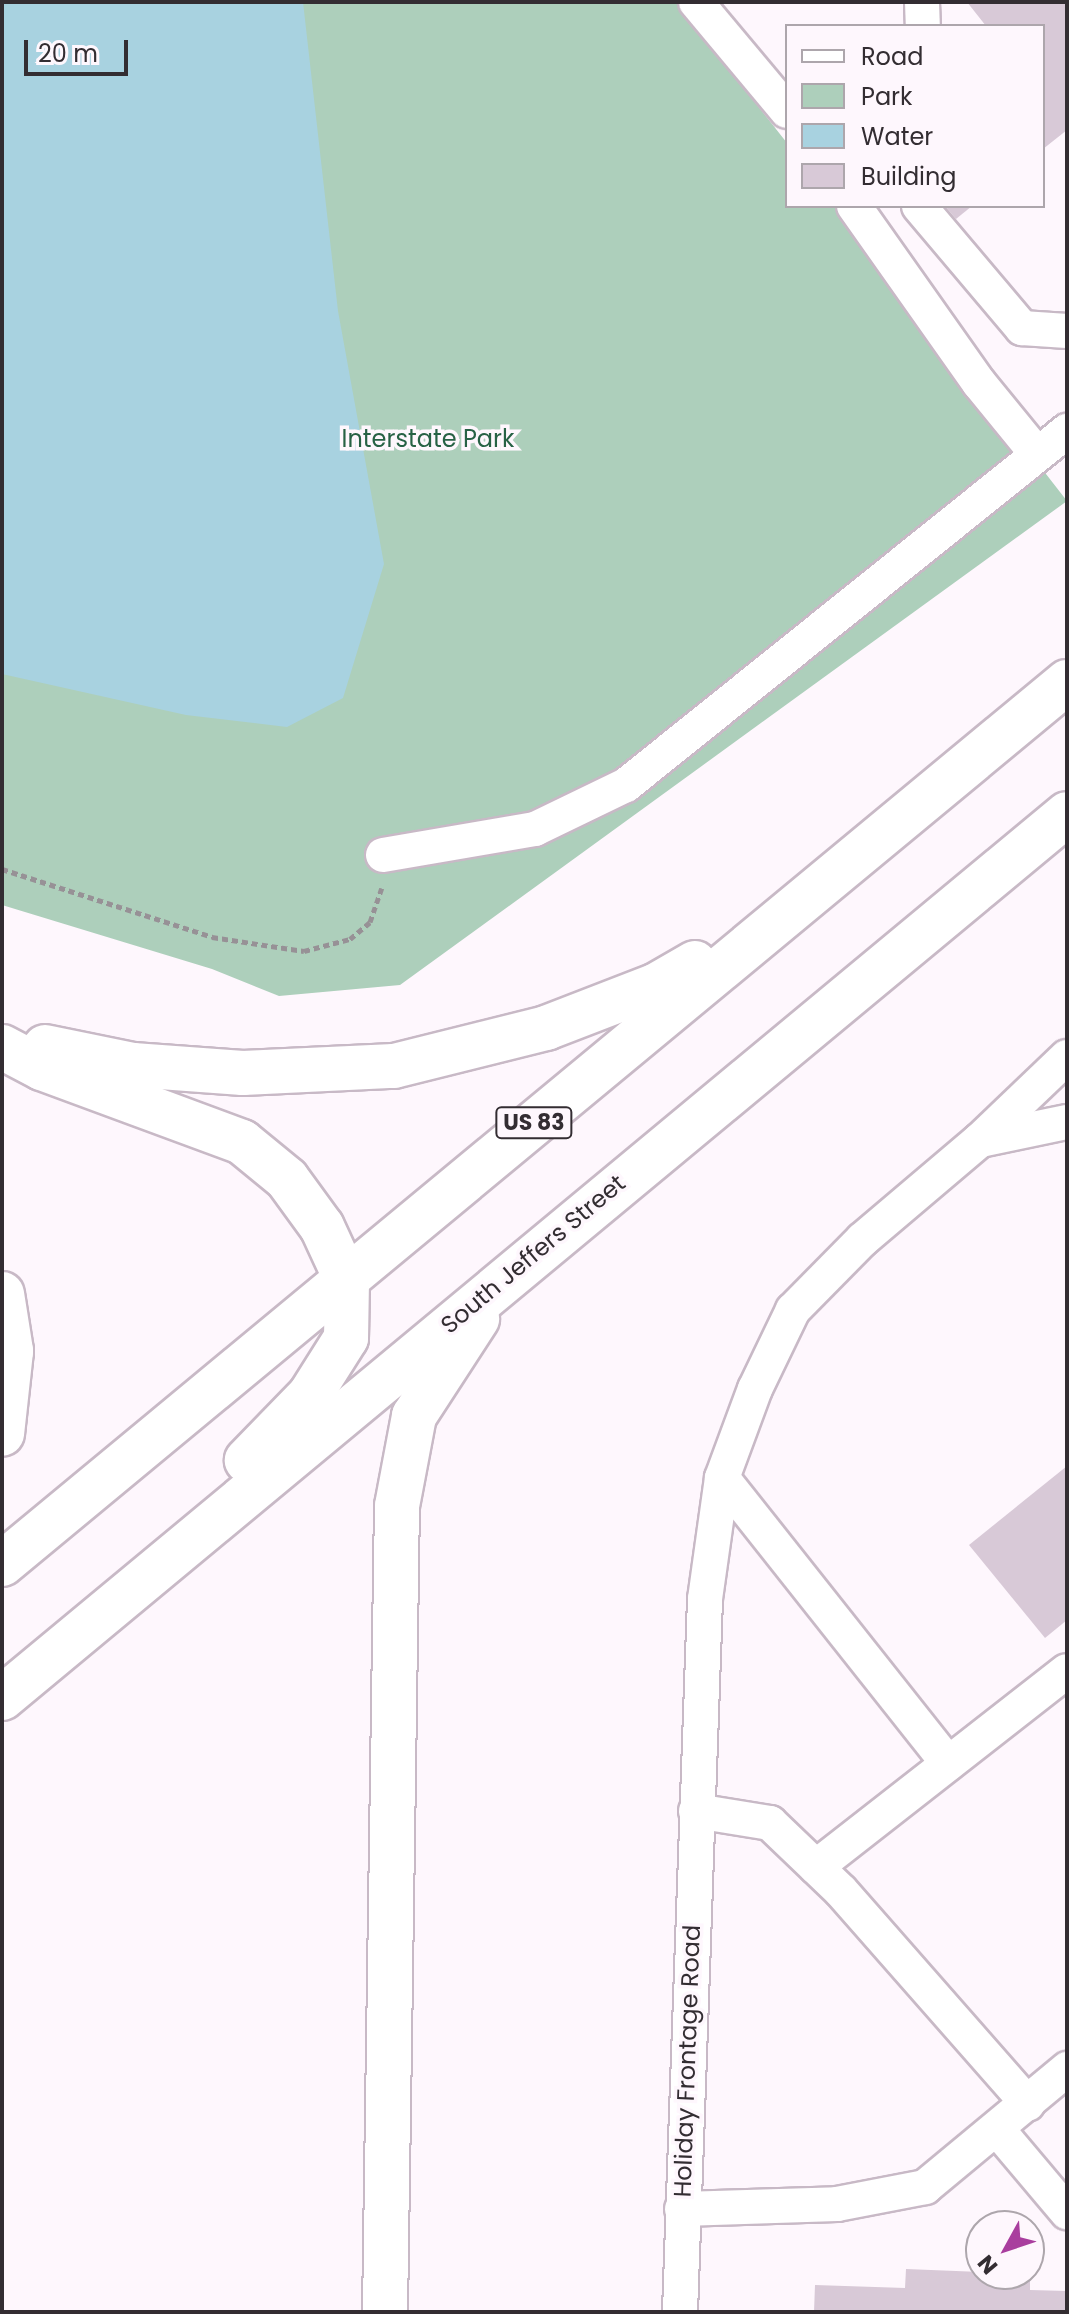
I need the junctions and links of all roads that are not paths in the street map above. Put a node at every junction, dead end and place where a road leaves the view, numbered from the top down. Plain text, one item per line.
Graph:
1 (696, 2) edge
2 (922, 2) edge
3 (923, 24) edge
4 (785, 109) edge
5 (855, 208) edge
6 (921, 208) edge
7 (1067, 331) edge
8 (1067, 431) edge
9 (1037, 454) junction
10 (1067, 682) edge
11 (1067, 814) edge
12 (383, 855) road end
13 (797, 902) junction
14 (2, 1045) edge
15 (1067, 1057) edge
16 (1067, 1122) edge
17 (980, 1140) junction
18 (514, 1269) junction
19 (347, 1281) junction
20 (2, 1294) edge
21 (2, 1434) edge
22 (722, 1478) junction
23 (2, 1564) edge
24 (50, 1657) junction
25 (1067, 1671) edge
26 (2, 1698) edge
27 (948, 1763) junction
28 (696, 1811) junction
29 (816, 1867) junction
30 (1067, 2069) edge
31 (1028, 2104) junction
32 (997, 2129) junction
33 (682, 2209) junction
34 (1067, 2212) edge
35 (385, 2312) edge
36 (680, 2312) edge

1 - 4 street
2 - 3 street
5 - 9 street
6 - 7 street
8 - 9 street
9 - 12 street
10 - 13 highway, US 83
11 - 18 highway, South Jeffers Street
13 - 14 highway
13 - 19 highway, US 83
14 - 19 highway
15 - 17 street, Holiday Frontage Road
16 - 17 street, Holiday Frontage Road
17 - 22 street, Holiday Frontage Road
18 - 24 highway, South Jeffers Street
18 - 35 highway
19 - 23 highway, US 83
19 - 24 highway
20 - 21 highway
22 - 27 street
22 - 28 street, Holiday Frontage Road
24 - 26 highway, South Jeffers Street
25 - 27 street
27 - 29 street
28 - 29 street
28 - 33 street, Holiday Frontage Road
29 - 31 street
30 - 31 street
31 - 32 street
32 - 33 street
32 - 34 street
33 - 36 street, Holiday Frontage Road

